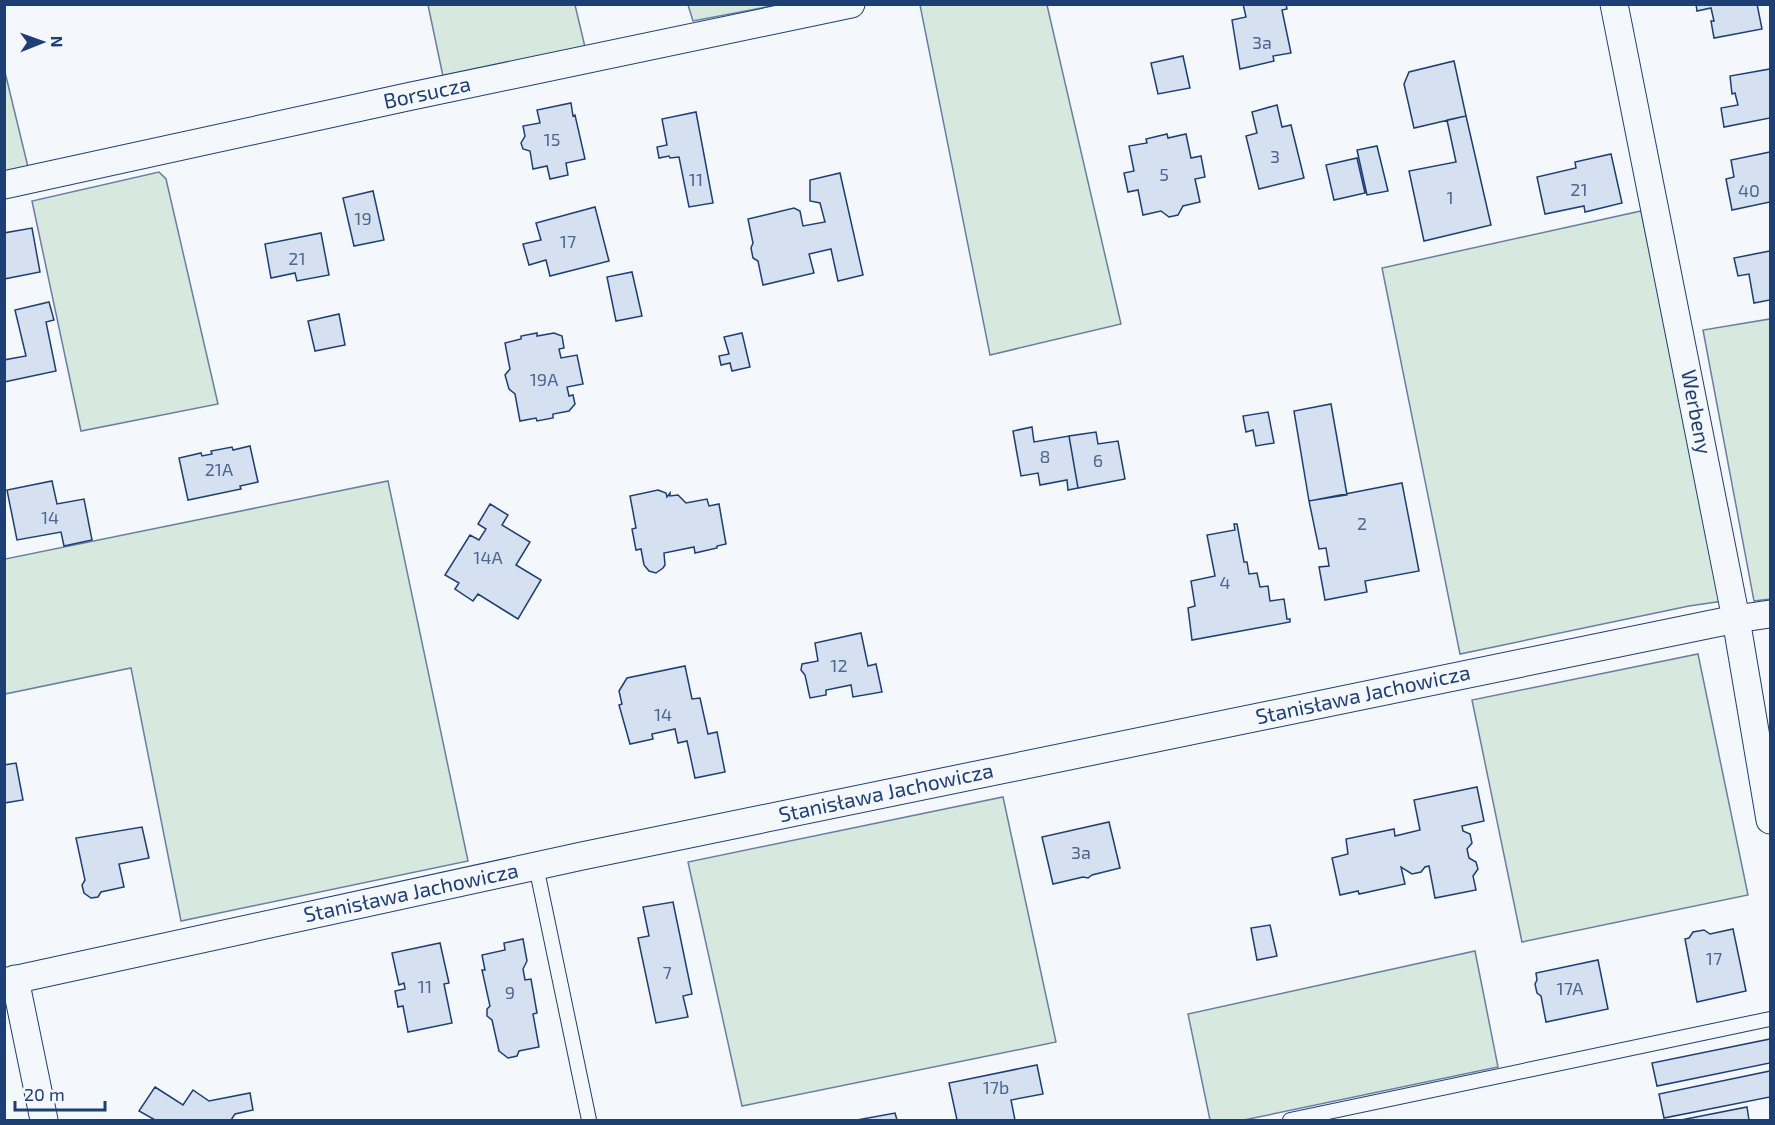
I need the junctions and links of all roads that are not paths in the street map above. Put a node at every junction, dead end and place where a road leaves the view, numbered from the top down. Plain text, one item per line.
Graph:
1 (851, 4) edge
2 (1614, 4) edge
3 (4, 185) edge
4 (1770, 614) edge
5 (1736, 618) junction
6 (1770, 820) edge
7 (536, 866) junction
8 (10, 981) edge
9 (1770, 1019) edge
10 (44, 1120) edge
11 (589, 1120) edge
12 (1290, 1120) edge

1 - 3 street, Borsucza
2 - 5 street, Werbeny
4 - 5 street, Stanisława Jachowicza
5 - 6 street, Werbeny
5 - 7 street, Stanisława Jachowicza
7 - 8 street, Stanisława Jachowicza
7 - 11 lane
8 - 10 street
9 - 12 lane

